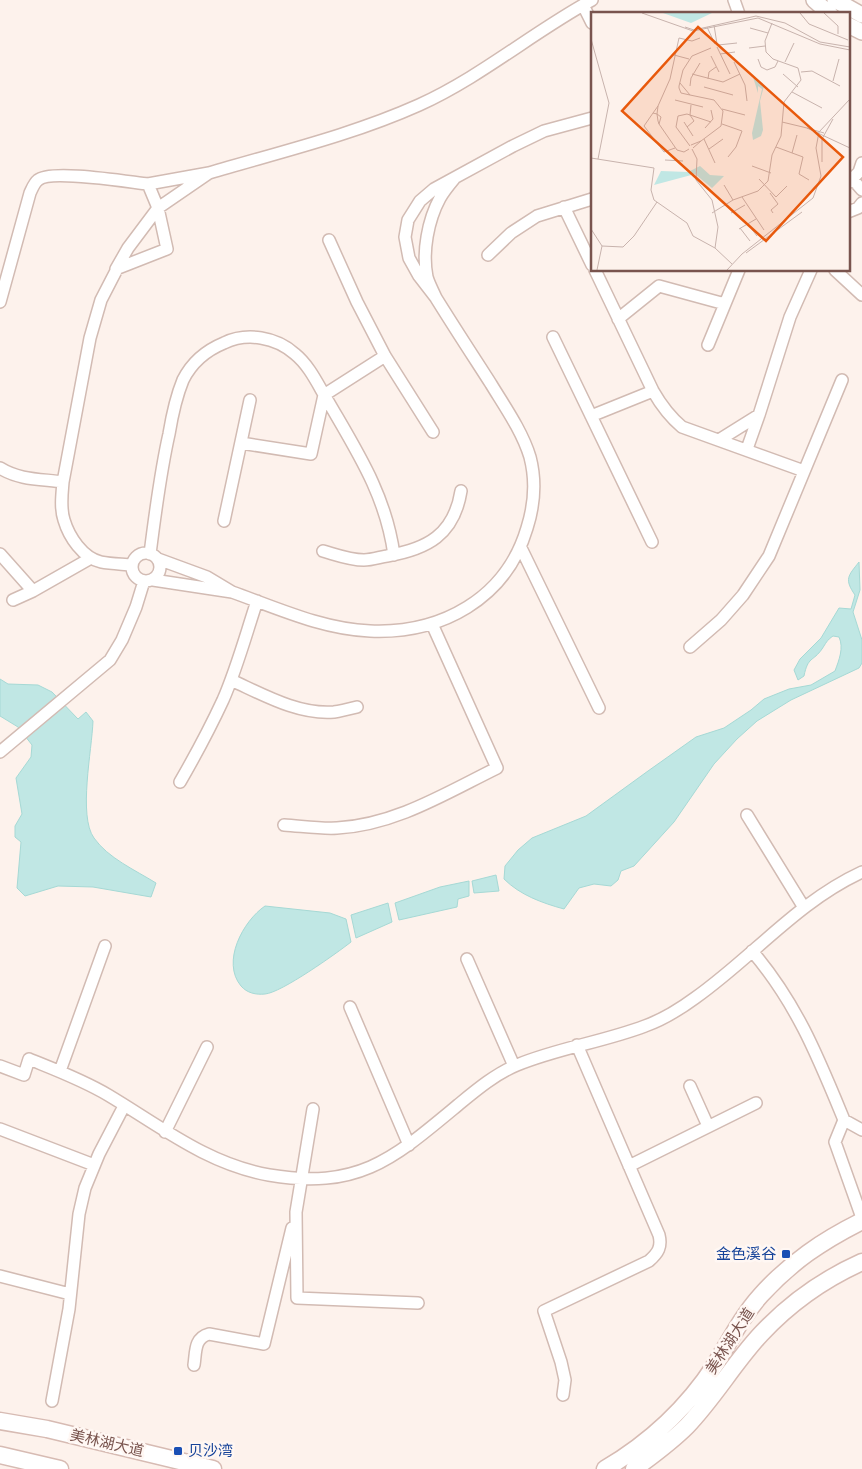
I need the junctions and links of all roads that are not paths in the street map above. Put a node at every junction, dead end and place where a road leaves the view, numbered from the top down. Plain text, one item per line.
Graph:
1 (734, 0) edge
2 (814, 0) edge
3 (835, 0) edge
4 (587, 2) edge
5 (738, 12) edge
6 (828, 12) edge
7 (862, 15) edge
8 (591, 19) edge
9 (850, 26) edge
10 (862, 32) edge
11 (591, 118) edge
12 (862, 163) edge
13 (209, 173) junction
14 (454, 179) junction
15 (850, 180) edge
16 (850, 181) edge
17 (148, 184) junction
18 (862, 189) edge
19 (591, 199) edge
20 (862, 204) edge
21 (564, 207) junction
22 (158, 208) junction
23 (850, 212) edge
24 (329, 240) dead end
25 (488, 255) dead end
26 (591, 263) edge
27 (118, 269) junction
28 (594, 271) edge
29 (739, 271) edge
30 (811, 271) edge
31 (836, 271) edge
32 (862, 295) edge
33 (436, 298) junction
34 (0, 302) edge
35 (725, 304) junction
36 (618, 319) junction
37 (553, 338) dead end
38 (708, 345) dead end
39 (385, 356) junction
40 (842, 380) dead end
41 (653, 390) junction
42 (324, 395) junction
43 (250, 400) dead end
44 (759, 415) junction
45 (591, 416) junction
46 (433, 432) dead end
47 (719, 440) junction
48 (241, 443) junction
49 (746, 449) junction
50 (0, 468) edge
51 (804, 471) junction
52 (63, 482) junction
53 (461, 491) dead end
54 (224, 521) dead end
55 (652, 542) dead end
56 (522, 548) junction
57 (323, 551) dead end
58 (0, 554) edge
59 (394, 555) junction
60 (154, 557) junction
61 (91, 558) junction
62 (132, 565) junction
63 (149, 581) junction
64 (33, 591) junction
65 (232, 592) junction
66 (13, 600) dead end
67 (257, 601) junction
68 (432, 624) junction
69 (690, 647) dead end
70 (231, 680) junction
71 (357, 708) dead end
72 (599, 708) dead end
73 (3, 749) edge
74 (180, 782) dead end
75 (747, 815) dead end
76 (284, 825) dead end
77 (862, 872) edge
78 (803, 906) junction
79 (105, 946) dead end
80 (752, 951) junction
81 (467, 959) dead end
82 (350, 1007) dead end
83 (577, 1045) junction
84 (207, 1047) dead end
85 (0, 1066) edge
86 (514, 1066) junction
87 (60, 1071) junction
88 (690, 1086) dead end
89 (756, 1102) dead end
90 (124, 1106) junction
91 (313, 1109) dead end
92 (844, 1120) junction
93 (708, 1126) junction
94 (0, 1129) edge
95 (862, 1130) edge
96 (165, 1132) junction
97 (409, 1145) junction
98 (94, 1165) junction
99 (629, 1166) junction
100 (301, 1178) junction
101 (296, 1212) junction
102 (862, 1220) edge
103 (862, 1262) edge
104 (0, 1279) edge
105 (70, 1294) junction
106 (276, 1294) junction
107 (298, 1298) junction
108 (418, 1304) dead end
109 (194, 1365) dead end
110 (563, 1395) dead end
111 (52, 1402) dead end
112 (0, 1421) edge
113 (0, 1455) edge
114 (60, 1469) edge
115 (213, 1469) edge
116 (605, 1469) edge
117 (634, 1469) edge

1 - 5 street
2 - 6 street
3 - 7 street
4 - 8 street
4 - 13 street
9 - 10 street
11 - 14 street
12 - 15 street
13 - 17 street
13 - 22 street
14 - 33 street
14 - 33 street
16 - 18 street
17 - 22 street
17 - 34 street
19 - 21 street
20 - 23 street
21 - 25 street
21 - 26 street
22 - 27 street
22 - 27 street
24 - 39 street
27 - 52 street
28 - 36 street
29 - 35 street
30 - 44 street
31 - 32 street
33 - 56 street
35 - 36 street
35 - 38 street
36 - 41 street
37 - 45 street
39 - 42 street
39 - 46 street
40 - 51 street
41 - 45 street
41 - 47 street
42 - 48 street
42 - 59 street
42 - 60 street
43 - 48 street
44 - 47 street
44 - 49 street
45 - 55 street
47 - 49 street
48 - 54 street
49 - 51 street
50 - 52 street
51 - 69 street
52 - 61 street
53 - 59 street
56 - 68 street
56 - 72 street
57 - 59 street
58 - 64 street
60 - 62 street
60 - 63 street
60 - 65 street
61 - 62 street
61 - 64 street
62 - 63 street
63 - 65 street
63 - 73 street
64 - 66 street
65 - 67 street
67 - 68 street
67 - 70 street
68 - 76 street
70 - 71 street
70 - 74 street
75 - 78 street
77 - 78 street
78 - 80 street
79 - 87 street
80 - 83 street
80 - 92 street
81 - 86 street
82 - 97 street
83 - 86 street
83 - 99 street
84 - 96 street
85 - 87 street
86 - 97 street
87 - 90 street
88 - 93 street
89 - 93 street
90 - 96 street
90 - 98 street
91 - 100 street
92 - 95 street
92 - 102 street
93 - 99 street
94 - 98 street
96 - 100 street
97 - 100 street
98 - 105 street
99 - 110 street
100 - 101 street
101 - 106 street
101 - 107 street
102 - 116 main road, 美林湖大道
103 - 117 main road, 美林湖大道
104 - 105 street
105 - 111 street
106 - 107 street
106 - 109 street
107 - 108 street
112 - 115 main road, 美林湖大道
113 - 114 main road

